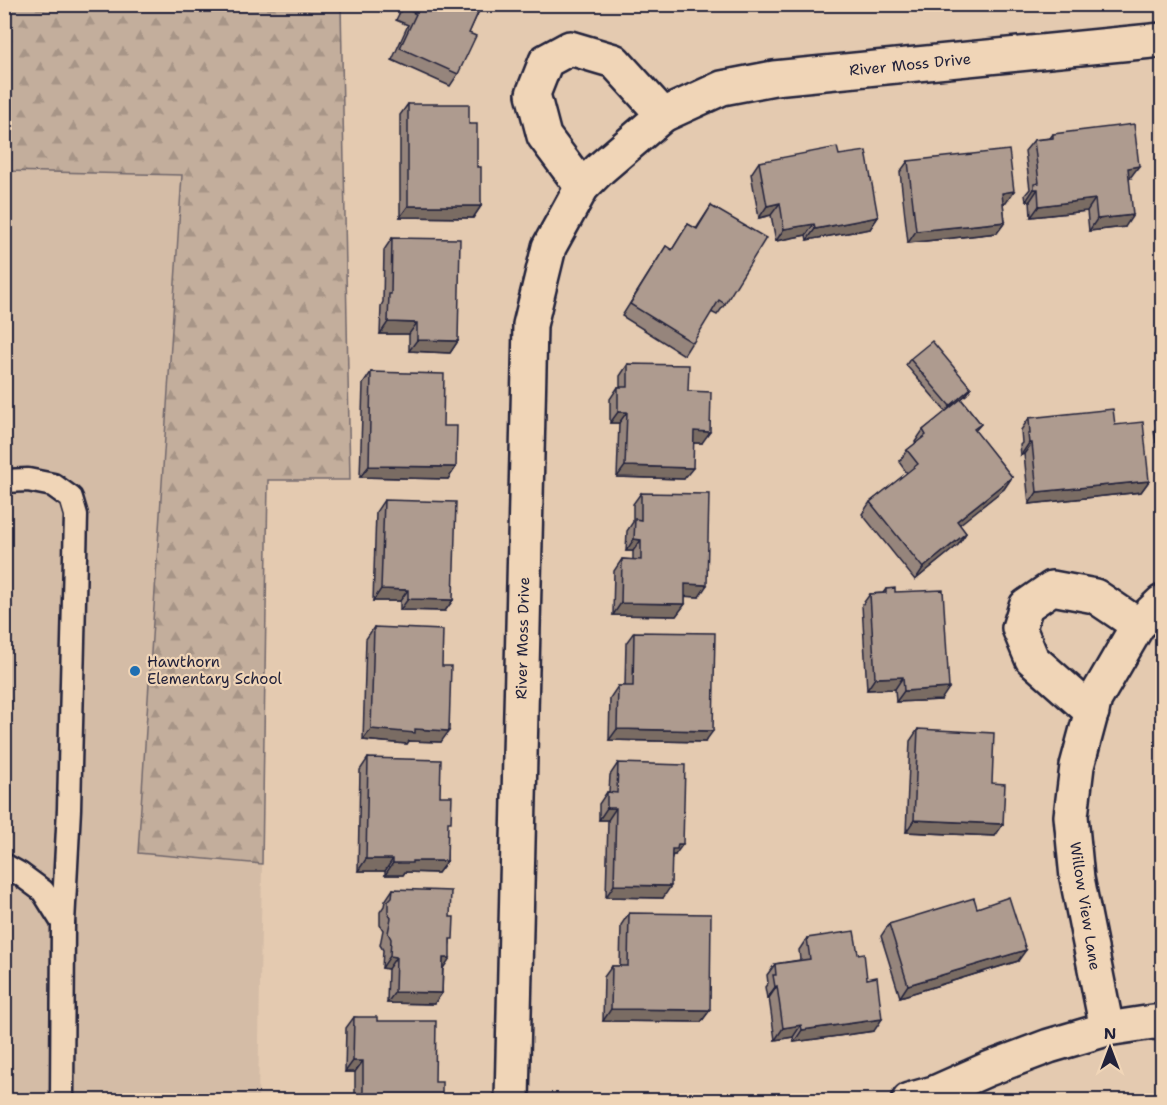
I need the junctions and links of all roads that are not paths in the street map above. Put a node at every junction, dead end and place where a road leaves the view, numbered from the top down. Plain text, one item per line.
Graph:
1 (1162, 40) edge
2 (663, 116) junction
3 (582, 187) junction
4 (4, 481) edge
5 (1162, 602) edge
6 (1138, 625) junction
7 (1092, 712) junction
8 (4, 865) edge
9 (63, 922) junction
10 (1162, 1023) edge
11 (1107, 1029) junction
12 (62, 1101) edge
13 (512, 1101) edge
14 (909, 1101) edge

1 - 2 street, River Moss Drive
2 - 3 street, River Moss Drive
2 - 3 street
3 - 13 street, River Moss Drive
4 - 9 lane
5 - 6 street, Willow View Lane
6 - 7 street, Willow View Lane
6 - 7 street
7 - 11 street, Willow View Lane
8 - 9 lane
9 - 12 lane
10 - 11 street
11 - 14 street

